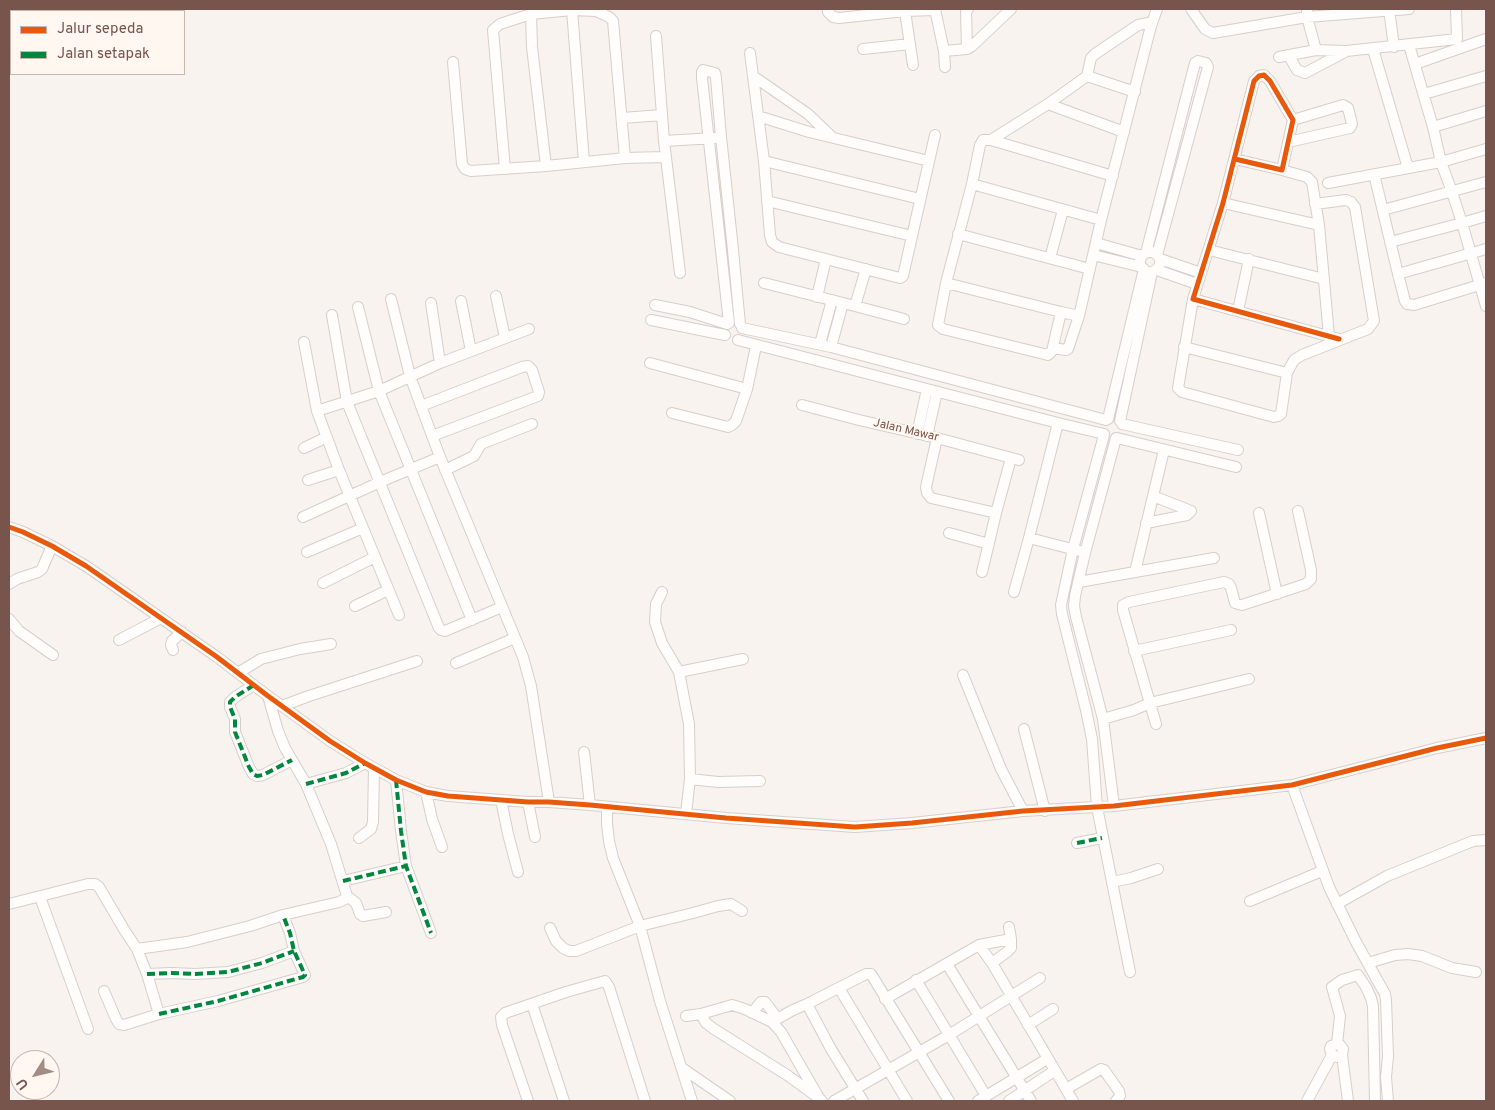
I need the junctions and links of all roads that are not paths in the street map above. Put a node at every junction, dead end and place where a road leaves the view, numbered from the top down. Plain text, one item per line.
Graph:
1 (828, 9) edge
2 (935, 9) edge
3 (968, 9) edge
4 (1011, 9) edge
5 (1157, 9) edge
6 (1191, 9) edge
7 (1409, 9) edge
8 (1456, 9) edge
9 (572, 10) edge
10 (1389, 10) edge
11 (905, 11) junction
12 (1307, 13) edge
13 (531, 14) junction
14 (1151, 26) junction
15 (656, 36) dead end
16 (1486, 38) edge
17 (1457, 39) junction
18 (910, 44) junction
19 (1410, 45) junction
20 (1394, 47) junction
21 (863, 49) dead end
22 (967, 49) junction
23 (1373, 49) junction
24 (1316, 50) junction
25 (944, 51) junction
26 (1346, 51) junction
27 (750, 53) dead end
28 (453, 62) dead end
29 (1415, 64) junction
30 (913, 65) dead end
31 (945, 67) dead end
32 (753, 76) junction
33 (1087, 76) junction
34 (1486, 76) edge
35 (1135, 92) junction
36 (1424, 94) junction
37 (1048, 104) junction
38 (1486, 111) edge
39 (662, 115) junction
40 (758, 116) junction
41 (622, 118) junction
42 (1293, 120) junction
43 (1433, 126) junction
44 (1124, 132) junction
45 (935, 135) dead end
46 (720, 137) junction
47 (832, 137) junction
48 (708, 138) junction
49 (991, 140) junction
50 (664, 141) junction
51 (1288, 142) junction
52 (1486, 150) edge
53 (665, 157) junction
54 (625, 158) junction
55 (1234, 159) junction
56 (764, 161) junction
57 (929, 161) junction
58 (584, 162) junction
59 (1441, 162) junction
60 (546, 166) junction
61 (505, 168) junction
62 (1408, 168) junction
63 (1282, 170) junction
64 (1374, 174) junction
65 (1113, 176) junction
66 (1486, 182) edge
67 (1328, 183) dead end
68 (972, 184) junction
69 (1452, 192) junction
70 (920, 199) junction
71 (767, 201) junction
72 (1223, 203) junction
73 (1315, 204) junction
74 (1062, 210) junction
75 (1382, 210) junction
76 (1486, 216) edge
77 (1101, 220) junction
78 (1462, 223) junction
79 (1319, 225) junction
80 (958, 234) junction
81 (912, 236) junction
82 (1390, 242) junction
83 (1096, 243) junction
84 (1486, 249) edge
85 (1209, 250) junction
86 (1470, 254) junction
87 (1093, 255) junction
88 (826, 258) junction
89 (1050, 258) junction
90 (1249, 259) junction
91 (1150, 263) junction
92 (866, 269) junction
93 (1090, 269) junction
94 (680, 273) dead end
95 (1201, 273) junction
96 (1398, 274) junction
97 (1324, 279) junction
98 (764, 283) dead end
99 (946, 283) junction
100 (1197, 284) junction
101 (1483, 284) edge
102 (496, 296) dead end
103 (817, 297) junction
104 (391, 299) dead end
105 (461, 300) dead end
106 (832, 300) junction
107 (1193, 300) junction
108 (431, 303) dead end
109 (844, 303) junction
110 (655, 304) dead end
111 (855, 306) junction
112 (1486, 306) edge
113 (358, 307) dead end
114 (1238, 311) junction
115 (1060, 312) junction
116 (332, 315) dead end
117 (1079, 316) junction
118 (904, 319) dead end
119 (651, 320) dead end
120 (728, 324) junction
121 (741, 326) junction
122 (529, 329) dead end
123 (724, 335) junction
124 (1329, 336) junction
125 (505, 338) junction
126 (1339, 339) junction
127 (738, 340) junction
128 (304, 342) dead end
129 (820, 344) junction
130 (756, 346) junction
131 (832, 346) junction
132 (1184, 347) junction
133 (1053, 348) junction
134 (471, 351) junction
135 (440, 363) junction
136 (650, 363) dead end
137 (1287, 373) junction
138 (410, 376) junction
139 (747, 389) junction
140 (927, 390) junction
141 (379, 391) junction
142 (938, 392) junction
143 (347, 402) junction
144 (802, 405) dead end
145 (421, 406) junction
146 (317, 411) junction
147 (672, 413) dead end
148 (1107, 420) junction
149 (1121, 422) junction
150 (532, 424) dead end
151 (1058, 424) junction
152 (1104, 434) junction
153 (327, 436) junction
154 (432, 436) junction
155 (927, 436) junction
156 (1117, 438) junction
157 (304, 448) dead end
158 (1164, 450) junction
159 (1238, 450) dead end
160 (440, 457) junction
161 (1236, 467) dead end
162 (411, 469) junction
163 (339, 470) junction
164 (445, 470) junction
165 (308, 480) dead end
166 (380, 482) junction
167 (350, 495) junction
168 (1153, 496) junction
169 (1298, 511) dead end
170 (996, 513) junction
171 (1259, 513) dead end
172 (303, 517) dead end
173 (1146, 523) junction
174 (9, 527) edge
175 (363, 528) junction
176 (949, 533) dead end
177 (1029, 538) junction
178 (989, 544) junction
179 (52, 546) junction
180 (1074, 549) junction
181 (307, 552) dead end
182 (1085, 553) junction
183 (375, 557) junction
184 (1214, 558) dead end
185 (982, 572) dead end
186 (1135, 572) junction
187 (323, 582) dead end
188 (1079, 582) junction
189 (9, 584) edge
190 (388, 590) junction
191 (662, 592) dead end
192 (1014, 592) dead end
193 (1277, 594) junction
194 (355, 606) dead end
195 (502, 607) junction
196 (399, 615) dead end
197 (162, 618) junction
198 (9, 619) edge
199 (472, 620) junction
200 (1231, 630) dead end
201 (182, 632) junction
202 (515, 638) junction
203 (1082, 639) junction
204 (119, 640) dead end
205 (1070, 642) junction
206 (331, 644) dead end
207 (173, 650) dead end
208 (1134, 651) junction
209 (52, 655) dead end
210 (743, 659) dead end
211 (418, 661) dead end
212 (456, 663) dead end
213 (679, 672) junction
214 (238, 673) junction
215 (963, 675) dead end
216 (1249, 680) dead end
217 (254, 685) junction
218 (268, 696) junction
219 (1150, 703) junction
220 (282, 706) junction
221 (1103, 719) junction
222 (1156, 724) dead end
223 (1024, 729) dead end
224 (1106, 738) junction
225 (1486, 738) edge
226 (1092, 739) junction
227 (584, 752) dead end
228 (292, 760) junction
229 (369, 765) junction
230 (1109, 766) junction
231 (1094, 767) junction
232 (690, 778) junction
233 (396, 780) junction
234 (760, 781) dead end
235 (306, 784) junction
236 (1292, 785) junction
237 (426, 792) junction
238 (501, 800) junction
239 (528, 802) junction
240 (549, 802) junction
241 (590, 805) junction
242 (1114, 806) junction
243 (607, 807) junction
244 (1097, 807) junction
245 (1045, 811) junction
246 (1023, 812) junction
247 (686, 814) junction
248 (535, 837) dead end
249 (359, 838) dead end
250 (1102, 838) junction
251 (1486, 840) edge
252 (1077, 843) dead end
253 (442, 847) dead end
254 (406, 866) junction
255 (1158, 869) dead end
256 (1322, 871) junction
257 (518, 872) dead end
258 (343, 881) junction
259 (1112, 882) junction
260 (348, 896) junction
261 (40, 897) junction
262 (1250, 901) dead end
263 (9, 904) edge
264 (1337, 904) junction
265 (742, 911) dead end
266 (386, 912) dead end
267 (283, 915) junction
268 (640, 926) junction
269 (1009, 927) dead end
270 (550, 928) dead end
271 (431, 933) dead end
272 (1011, 939) junction
273 (979, 945) junction
274 (137, 949) junction
275 (294, 951) junction
276 (1368, 962) junction
277 (992, 963) junction
278 (947, 964) junction
279 (1130, 972) dead end
280 (1476, 972) dead end
281 (147, 974) junction
282 (1040, 978) dead end
283 (916, 980) junction
284 (839, 988) junction
285 (104, 991) dead end
286 (1011, 996) junction
287 (885, 998) junction
288 (532, 1004) junction
289 (807, 1004) junction
290 (1053, 1009) dead end
291 (752, 1012) junction
292 (159, 1014) junction
293 (701, 1014) junction
294 (686, 1016) dead end
295 (979, 1016) junction
296 (774, 1020) junction
297 (1028, 1025) junction
298 (88, 1029) dead end
299 (949, 1035) junction
300 (918, 1053) junction
301 (1337, 1055) junction
302 (1047, 1059) junction
303 (682, 1068) junction
304 (888, 1070) junction
305 (1054, 1071) junction
306 (1016, 1078) junction
307 (855, 1089) junction
308 (1066, 1089) junction
309 (1024, 1090) junction
310 (644, 1099) edge
311 (982, 1099) edge
312 (820, 1100) edge
313 (528, 1101) edge
314 (564, 1101) edge
315 (633, 1101) edge
316 (692, 1101) edge
317 (730, 1101) edge
318 (834, 1101) edge
319 (863, 1101) edge
320 (907, 1101) edge
321 (949, 1101) edge
322 (1009, 1101) edge
323 (1031, 1101) edge
324 (1073, 1101) edge
325 (1116, 1101) edge
326 (1307, 1101) edge
327 (1348, 1101) edge
328 (1375, 1101) edge
329 (1388, 1101) edge

1 - 11 street
2 - 11 street
2 - 25 street
3 - 22 street
4 - 22 street
5 - 14 street
6 - 12 street
7 - 10 street
8 - 17 street
9 - 13 street
9 - 41 street
9 - 58 street
10 - 12 street
10 - 20 street
11 - 18 street
12 - 24 street
13 - 60 street
13 - 61 street
14 - 33 street
14 - 35 street
15 - 39 street
16 - 17 street
16 - 29 street
17 - 19 street
18 - 21 street
18 - 30 street
19 - 20 street
19 - 29 street
20 - 23 street
22 - 25 street
23 - 26 street
23 - 62 street
24 - 26 street
24 - 26 street
25 - 31 street
27 - 32 street
28 - 61 street
29 - 36 street
32 - 40 street
32 - 47 street
33 - 35 street
33 - 37 street
34 - 36 street
35 - 44 street
36 - 43 street
37 - 44 street
37 - 49 street
38 - 43 street
39 - 41 street
39 - 50 street
40 - 47 street
40 - 56 street
41 - 54 street
42 - 51 street
42 - 51 street
42 - 55 street
43 - 59 street
44 - 65 street
45 - 57 street
46 - 48 street
46 - 48 street
46 - 121 street
47 - 57 street
48 - 50 street
48 - 120 street
49 - 65 street
49 - 68 street
50 - 53 street
51 - 63 street
52 - 59 street
53 - 54 street
53 - 94 street
54 - 58 street
55 - 63 street
55 - 72 street
56 - 70 street
56 - 71 street
57 - 70 street
58 - 60 street
59 - 62 street
59 - 69 street
60 - 61 street
62 - 64 street
63 - 73 street
64 - 67 street
64 - 75 street
65 - 77 street
66 - 69 street
68 - 74 street
68 - 80 street
69 - 75 street
69 - 78 street
70 - 81 street
71 - 81 street
71 - 88 street
72 - 79 street
72 - 85 street
73 - 79 street
73 - 126 street
74 - 77 street
74 - 89 street
75 - 82 street
76 - 78 street
77 - 83 street
78 - 82 street
78 - 86 street
79 - 97 street
80 - 89 street
80 - 99 street
81 - 92 street
82 - 96 street
83 - 87 street
83 - 91 street
84 - 86 street
85 - 90 street
85 - 95 street
86 - 96 street
86 - 101 street
87 - 91 street
87 - 93 street
88 - 92 street
88 - 103 street
89 - 93 street
90 - 97 street
90 - 114 street
91 - 91 street
91 - 95 street
91 - 100 street
91 - 148 street
91 - 149 street
92 - 111 street
93 - 117 street
95 - 100 street
96 - 101 street
97 - 124 street
98 - 103 street
99 - 115 street
99 - 133 street
100 - 107 street
101 - 112 street
102 - 125 street
103 - 106 street
104 - 138 street
105 - 134 street
106 - 109 street
106 - 129 street
107 - 114 street
107 - 132 street
108 - 135 street
109 - 111 street
109 - 131 street
110 - 120 street
111 - 118 street
113 - 141 street
114 - 124 street
115 - 117 street
115 - 133 street
116 - 143 street
117 - 133 street
119 - 123 street
120 - 121 street
120 - 123 street
121 - 127 street
121 - 129 street
122 - 125 street
123 - 127 street
124 - 126 street
125 - 134 street
126 - 137 street
127 - 130 street
128 - 146 street
129 - 131 street
130 - 139 street
130 - 140 street
131 - 148 street
132 - 137 street
132 - 137 street
134 - 135 street
135 - 138 street
136 - 139 street
138 - 141 street
138 - 145 street
139 - 147 street
140 - 142 street
140 - 155 street
141 - 143 street
141 - 162 street
142 - 151 street
142 - 155 street
143 - 146 street
143 - 166 street
144 - 155 street, Jalan Mawar
145 - 154 street
145 - 154 street
146 - 153 street
148 - 149 street
148 - 152 street
149 - 156 street
149 - 159 street
150 - 164 street
151 - 152 street
151 - 177 street
152 - 156 street
152 - 180 street
153 - 157 street
153 - 163 street
154 - 160 street
155 - 170 street
155 - 170 street, Jalan Mawar
156 - 158 street
156 - 182 street
158 - 161 street
158 - 168 street
160 - 162 street
160 - 164 street
162 - 166 street
162 - 199 street
163 - 165 street
163 - 167 street
164 - 195 street
166 - 167 street
166 - 199 street
167 - 172 street
167 - 175 street
168 - 173 street
168 - 173 street
169 - 193 street
170 - 178 street
171 - 193 street
173 - 186 street
174 - 179 street
175 - 181 street
175 - 183 street
176 - 178 street
177 - 180 street
177 - 192 street
178 - 185 street
179 - 189 street
179 - 197 street
180 - 182 street
180 - 205 street
182 - 188 street
183 - 187 street
183 - 190 street
184 - 186 street
186 - 188 street
188 - 203 street
190 - 194 street
190 - 196 street
191 - 213 street
193 - 208 street
195 - 199 street
195 - 202 street
197 - 201 street
197 - 204 street
198 - 209 street
200 - 208 street
201 - 207 street
201 - 214 street
202 - 212 street
202 - 240 street
203 - 205 street
203 - 221 street
205 - 226 street
206 - 214 street
208 - 219 street
210 - 213 street
211 - 220 street
213 - 232 street
214 - 217 street
215 - 246 street
216 - 219 street
217 - 218 street
217 - 228 street
218 - 220 street
218 - 228 street
219 - 221 street
219 - 222 street
220 - 229 street
221 - 224 street
223 - 245 street
224 - 226 street
224 - 230 street
225 - 236 street
226 - 231 street
227 - 241 street
228 - 235 street
229 - 233 street
229 - 235 street
229 - 249 street
230 - 231 street
230 - 242 street
231 - 244 street
232 - 234 street
232 - 247 street
233 - 237 street
233 - 254 street
235 - 258 street
236 - 242 street
236 - 256 street
237 - 238 street
237 - 253 street
238 - 239 street
238 - 257 street
239 - 240 street
239 - 248 street
240 - 241 street
241 - 243 street
242 - 244 street
243 - 247 street
243 - 268 street
244 - 245 street
244 - 250 street
245 - 246 street
246 - 247 street
250 - 252 street
250 - 259 street
251 - 264 street
254 - 258 street
254 - 271 street
255 - 259 street
256 - 262 street
256 - 264 street
258 - 260 street
259 - 279 street
260 - 266 street
260 - 267 street
261 - 263 street
261 - 274 street
261 - 298 street
264 - 276 street
265 - 268 street
267 - 274 street
267 - 275 street
268 - 270 street
268 - 303 street
269 - 272 street
272 - 273 street
272 - 277 street
273 - 277 street
273 - 278 street
274 - 281 street
275 - 281 street
275 - 292 street
276 - 280 street
276 - 329 street
277 - 286 street
278 - 283 street
278 - 295 street
281 - 292 street
282 - 286 street
283 - 287 street
283 - 299 street
284 - 287 street
284 - 289 street
284 - 304 street
285 - 292 street
286 - 295 street
286 - 297 street
287 - 300 street
288 - 310 street
288 - 313 street
288 - 314 street
289 - 296 street
289 - 307 street
290 - 297 street
291 - 293 street
291 - 296 street
291 - 296 street
293 - 294 street
293 - 312 street
295 - 299 street
295 - 306 street
296 - 312 street
297 - 302 street
299 - 300 street
299 - 311 street
300 - 304 street
300 - 321 street
301 - 326 street
301 - 327 street
301 - 328 street
302 - 305 street
302 - 306 street
303 - 316 street
303 - 317 street
304 - 307 street
304 - 320 street
305 - 308 street
305 - 309 street
306 - 309 street
306 - 311 street
307 - 318 street
307 - 319 street
308 - 324 street
308 - 325 street
309 - 322 street
309 - 323 street
310 - 315 street

